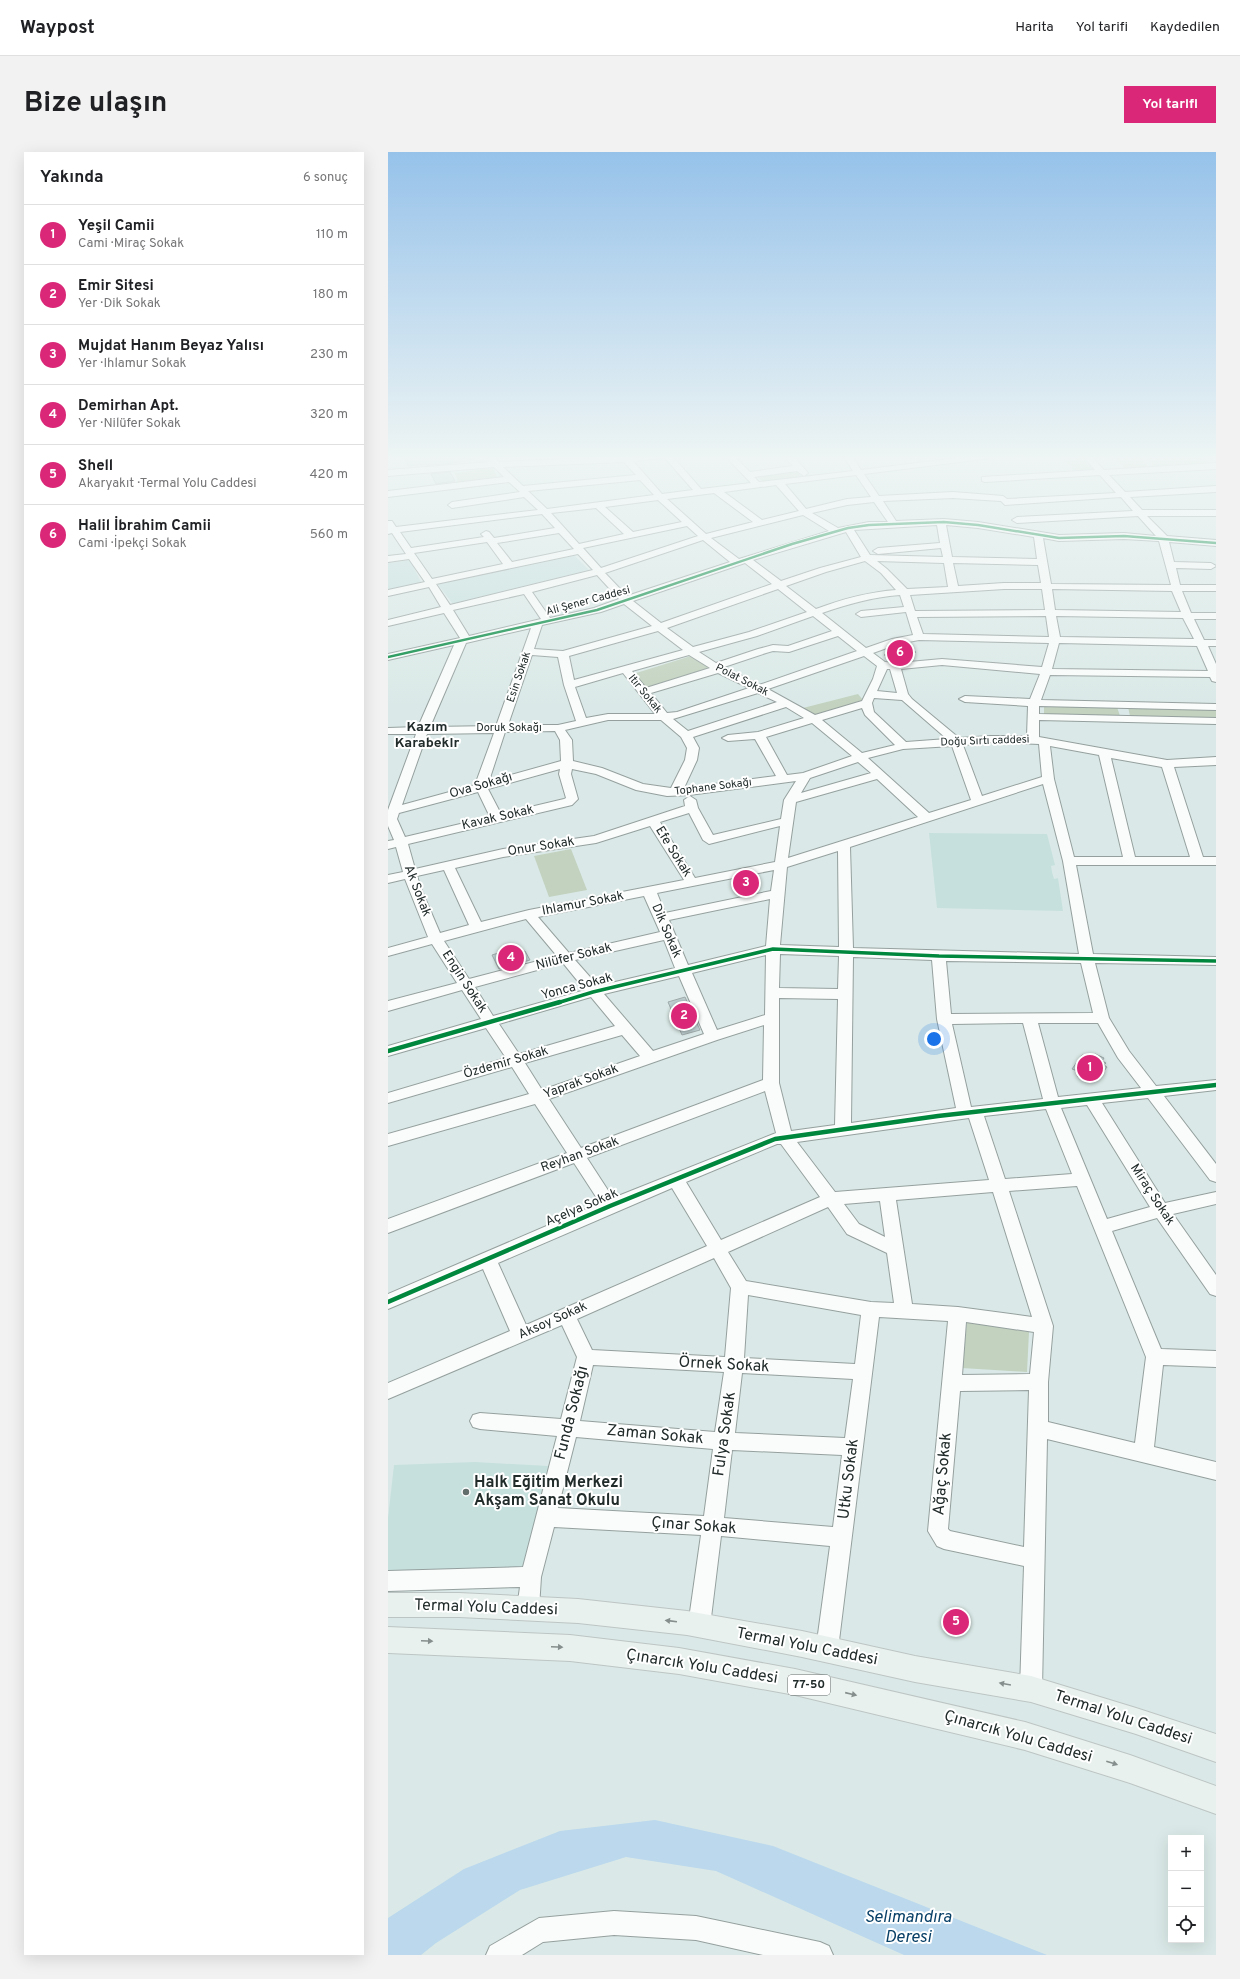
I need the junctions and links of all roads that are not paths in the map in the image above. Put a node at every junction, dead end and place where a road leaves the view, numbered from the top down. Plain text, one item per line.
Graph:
1 (398, 539) edge
2 (497, 539) edge
3 (569, 539) edge
4 (619, 539) edge
5 (698, 539) edge
6 (707, 539) edge
7 (808, 539) edge
8 (855, 539) edge
9 (944, 539) edge
10 (1039, 539) edge
11 (1163, 539) edge
12 (1175, 539) edge
13 (491, 540) junction
14 (1216, 543) edge
15 (945, 544) junction
16 (578, 549) junction
17 (410, 554) junction
18 (865, 555) junction
19 (388, 559) edge
20 (948, 561) junction
21 (742, 562) junction
22 (1043, 562) junction
23 (509, 565) junction
24 (1170, 565) junction
25 (1211, 566) dead end
26 (598, 572) junction
27 (431, 583) junction
28 (781, 586) junction
29 (1048, 586) junction
30 (1176, 587) junction
31 (953, 588) junction
32 (1216, 588) edge
33 (526, 590) junction
34 (904, 592) junction
35 (388, 593) edge
36 (626, 601) junction
37 (446, 609) junction
38 (911, 612) junction
39 (815, 613) junction
40 (1051, 613) junction
41 (861, 614) dead end
42 (1187, 615) junction
43 (1216, 616) edge
44 (548, 622) junction
45 (388, 623) edge
46 (537, 625) junction
47 (659, 627) junction
48 (840, 632) junction
49 (919, 637) junction
50 (1055, 639) junction
51 (464, 641) junction
52 (1200, 642) junction
53 (1216, 643) edge
54 (865, 651) junction
55 (528, 652) junction
56 (692, 652) junction
57 (563, 654) junction
58 (388, 657) edge
59 (882, 665) junction
60 (895, 666) junction
61 (717, 668) junction
62 (626, 670) junction
63 (1046, 671) junction
64 (1215, 675) edge
65 (569, 685) junction
66 (758, 689) junction
67 (643, 692) junction
68 (905, 697) junction
69 (868, 699) junction
70 (965, 699) dead end
71 (787, 703) junction
72 (1034, 703) junction
73 (1122, 705) junction
74 (1216, 707) edge
75 (664, 717) junction
76 (1034, 717) junction
77 (814, 718) junction
78 (1125, 718) junction
79 (1216, 721) edge
80 (582, 723) junction
81 (500, 728) junction
82 (558, 728) junction
83 (423, 729) junction
84 (388, 731) edge
85 (686, 735) junction
86 (760, 735) junction
87 (728, 738) dead end
88 (1039, 740) junction
89 (956, 741) junction
90 (903, 746) junction
91 (1104, 753) junction
92 (860, 757) junction
93 (1216, 761) edge
94 (567, 763) junction
95 (1167, 764) junction
96 (879, 775) junction
97 (805, 776) junction
98 (783, 778) junction
99 (1048, 780) junction
100 (481, 786) junction
101 (676, 791) junction
102 (688, 791) junction
103 (790, 800) junction
104 (978, 802) junction
105 (692, 808) junction
106 (391, 817) edge
107 (497, 818) junction
108 (927, 818) junction
109 (653, 821) junction
110 (786, 821) junction
111 (401, 842) junction
112 (388, 845) edge
113 (844, 845) junction
114 (1069, 861) junction
115 (1130, 861) junction
116 (1198, 861) junction
117 (1216, 861) edge
118 (780, 865) junction
119 (448, 866) junction
120 (408, 873) junction
121 (388, 879) edge
122 (692, 883) junction
123 (649, 891) junction
124 (777, 894) junction
125 (529, 914) junction
126 (660, 918) junction
127 (478, 928) junction
128 (668, 935) junction
129 (436, 939) junction
130 (773, 949) junction
131 (846, 951) junction
132 (388, 952) edge
133 (939, 956) junction
134 (565, 958) junction
135 (1087, 960) junction
136 (1216, 961) edge
137 (683, 970) junction
138 (467, 986) junction
139 (593, 992) junction
140 (772, 993) junction
141 (846, 994) junction
142 (388, 1006) edge
143 (772, 1018) junction
144 (1029, 1018) junction
145 (1102, 1018) junction
146 (944, 1019) junction
147 (490, 1021) junction
148 (624, 1028) junction
149 (712, 1036) junction
150 (388, 1051) edge
151 (650, 1058) junction
152 (515, 1060) junction
153 (771, 1083) junction
154 (1216, 1086) edge
155 (1152, 1093) junction
156 (389, 1096) edge
157 (539, 1097) junction
158 (1091, 1100) junction
159 (1052, 1104) junction
160 (970, 1113) junction
161 (843, 1129) junction
162 (785, 1137) junction
163 (388, 1140) edge
164 (577, 1156) junction
165 (1216, 1176) edge
166 (1083, 1179) junction
167 (676, 1180) junction
168 (999, 1186) junction
169 (887, 1195) junction
170 (1216, 1198) edge
171 (831, 1199) junction
172 (610, 1206) junction
173 (1161, 1210) junction
174 (388, 1226) edge
175 (1102, 1227) junction
176 (718, 1248) junction
177 (896, 1250) junction
178 (488, 1260) junction
179 (740, 1287) junction
180 (1216, 1288) edge
181 (388, 1302) edge
182 (871, 1309) junction
183 (904, 1310) junction
184 (958, 1314) junction
185 (566, 1315) junction
186 (1044, 1326) junction
187 (522, 1335) junction
188 (586, 1357) junction
189 (1155, 1357) junction
190 (1216, 1359) edge
191 (734, 1365) junction
192 (863, 1372) junction
193 (1039, 1382) junction
194 (952, 1383) junction
195 (388, 1391) edge
196 (480, 1421) dead end
197 (568, 1428) junction
198 (1038, 1428) junction
199 (724, 1441) junction
200 (853, 1447) junction
201 (1143, 1454) junction
202 (1216, 1471) edge
203 (546, 1517) junction
204 (712, 1526) junction
205 (841, 1537) junction
206 (1034, 1559) junction
207 (531, 1577) junction
208 (388, 1581) edge
209 (388, 1605) edge
210 (528, 1608) junction
211 (699, 1626) junction
212 (388, 1640) edge
213 (827, 1649) junction
214 (1031, 1689) junction
215 (1216, 1748) edge
216 (1216, 1800) edge
217 (499, 1955) edge
218 (820, 1955) edge

1 - 17 street
2 - 13 street
3 - 16 street, Polat Sokak
4 - 16 street
5 - 26 street
6 - 21 street
7 - 21 street, Ali Şener Caddesi
8 - 18 street
9 - 15 street
10 - 22 street
11 - 24 street
12 - 14 street, Ali Şener Caddesi
13 - 17 street
13 - 23 street
15 - 18 street
15 - 20 street
16 - 23 street
16 - 26 street, Polat Sokak
17 - 19 street
17 - 27 street
18 - 20 street
18 - 28 street
18 - 34 street
20 - 22 street
20 - 31 street
21 - 28 street
21 - 36 street, Ali Şener Caddesi
22 - 29 street
23 - 27 street
24 - 25 street
24 - 30 street
26 - 33 street
26 - 36 street, Polat Sokak
27 - 35 street
27 - 37 street
28 - 39 street
28 - 47 street
29 - 30 street
29 - 31 street
29 - 40 street
30 - 32 street
30 - 42 street
31 - 34 street
33 - 37 street
33 - 44 street
34 - 38 street
34 - 39 street
36 - 44 street, Ali Şener Caddesi
36 - 47 street, Polat Sokak
37 - 45 street
37 - 51 street
38 - 40 street
38 - 41 street
38 - 49 street
39 - 48 street
39 - 56 street
40 - 42 street
40 - 50 street
42 - 43 street
42 - 52 street
44 - 46 street, Ali Şener Caddesi
46 - 51 street, Ali Şener Caddesi
46 - 55 street, Esin Sokak
47 - 56 street, Polat Sokak
47 - 57 street
48 - 54 street
48 - 61 street
49 - 50 street, Doruk Sokağı
49 - 54 street, Doruk Sokağı
50 - 52 street, Doruk Sokağı
50 - 63 street
51 - 58 street, Ali Şener Caddesi
51 - 83 street
52 - 53 street, Doruk Sokağı
52 - 64 street
54 - 59 street
54 - 66 street, Doruk Sokağı
55 - 57 street
55 - 81 street, Esin Sokak
56 - 61 street, Polat Sokak
56 - 62 street
57 - 65 street
59 - 60 street
59 - 69 street
60 - 63 street
60 - 68 street
61 - 66 street, Polat Sokak
61 - 67 street
62 - 65 street
62 - 67 street, Itır Sokak
63 - 64 street
63 - 72 street
65 - 80 street
66 - 71 street, Polat Sokak
66 - 75 street, Doruk Sokağı
67 - 75 street, Itır Sokak
68 - 69 street
68 - 89 street
69 - 77 street
69 - 90 street
70 - 72 street
71 - 77 street, Polat Sokak
71 - 85 street
72 - 73 street
72 - 76 street
73 - 74 street
73 - 78 street
75 - 80 street, Doruk Sokağı
75 - 85 street, Itır Sokak
76 - 78 street
76 - 88 street
77 - 86 street
77 - 92 street, Polat Sokak
78 - 79 street
80 - 82 street, Doruk Sokağı
81 - 82 street, Doruk Sokağı
81 - 83 street, Doruk Sokağı
81 - 100 street, Esin Sokak
82 - 94 street
83 - 84 street, Doruk Sokağı
83 - 106 street
85 - 101 street
86 - 87 street
86 - 98 street
88 - 89 street, Doğu Sırtı caddesi
88 - 91 street, Doğu Sırtı caddesi
88 - 99 street
89 - 90 street, Doğu Sırtı caddesi
89 - 104 street
90 - 92 street, Doğu Sırtı caddesi
91 - 95 street, Doğu Sırtı caddesi
91 - 115 street
92 - 96 street, Polat Sokak
92 - 97 street, Doğu Sırtı caddesi
93 - 95 street, Doğu Sırtı caddesi
94 - 100 street, Ova Sokağı
94 - 101 street, Tophane Sokağı
94 - 107 street, Kavak Sokak
95 - 116 street
96 - 103 street
96 - 108 street, Polat Sokak
97 - 98 street, Tophane Sokağı
97 - 103 street
98 - 102 street, Tophane Sokağı
99 - 104 street, Ihlamur Sokak
99 - 114 street
100 - 106 street, Ova Sokağı
100 - 107 street
101 - 102 street, Tophane Sokağı
102 - 105 street
103 - 110 street
104 - 108 street, Ihlamur Sokak
105 - 109 street, Onur Sokak
105 - 110 street
106 - 111 street, Ak Sokak
107 - 111 street, Kavak Sokak
108 - 113 street, Ihlamur Sokak
109 - 119 street, Onur Sokak
109 - 122 street, Efe Sokak
110 - 118 street
111 - 112 street, Kavak Sokak
111 - 120 street, Ak Sokak
113 - 118 street, Ihlamur Sokak
113 - 131 street
114 - 115 street
114 - 135 street
115 - 116 street
116 - 117 street
118 - 122 street, Ihlamur Sokak
118 - 124 street
119 - 120 street, Onur Sokak
119 - 127 street
120 - 121 street, Onur Sokak
120 - 129 street, Ak Sokak
122 - 123 street, Ihlamur Sokak
123 - 125 street, Ihlamur Sokak
123 - 126 street, Dik Sokak
124 - 126 street
124 - 130 street
125 - 127 street, Ihlamur Sokak
125 - 134 street
126 - 128 street, Dik Sokak
127 - 129 street, Ihlamur Sokak
128 - 134 street, Nilüfer Sokak
128 - 137 street, Dik Sokak
129 - 132 street, Ihlamur Sokak
129 - 138 street, Engin Sokak
130 - 131 street, Yonca Sokak
130 - 137 street, Yonca Sokak
130 - 140 street
131 - 133 street, Yonca Sokak
131 - 141 street
133 - 135 street, Yonca Sokak
133 - 146 street
134 - 138 street, Nilüfer Sokak
134 - 139 street
135 - 136 street, Yonca Sokak
135 - 145 street
137 - 139 street, Yonca Sokak
137 - 149 street, Dik Sokak
138 - 142 street, Nilüfer Sokak
138 - 147 street, Engin Sokak
139 - 147 street, Yonca Sokak
139 - 148 street
140 - 141 street
140 - 143 street
141 - 161 street
143 - 149 street, Yaprak Sokak
143 - 153 street
144 - 145 street
144 - 146 street
144 - 159 street
145 - 155 street
146 - 160 street
147 - 150 street, Yonca Sokak
147 - 152 street, Engin Sokak
148 - 151 street
148 - 152 street, Özdemir Sokak
149 - 151 street, Yaprak Sokak
151 - 157 street, Yaprak Sokak
152 - 156 street, Özdemir Sokak
152 - 157 street, Engin Sokak
153 - 162 street
153 - 164 street, Reyhan Sokak
154 - 155 street, Açelya Sokak
155 - 158 street, Açelya Sokak
155 - 165 street
157 - 163 street, Yaprak Sokak
157 - 164 street, Engin Sokak
158 - 159 street, Açelya Sokak
158 - 173 street, Miraç Sokak
159 - 160 street, Açelya Sokak
159 - 166 street
160 - 161 street, Açelya Sokak
160 - 168 street
161 - 162 street, Açelya Sokak
162 - 167 street, Açelya Sokak
162 - 171 street
164 - 172 street, Engin Sokak
164 - 174 street, Reyhan Sokak
166 - 168 street, Aksoy Sokak
166 - 175 street
167 - 172 street, Açelya Sokak
167 - 176 street
168 - 169 street, Aksoy Sokak
168 - 186 street
169 - 171 street, Aksoy Sokak
169 - 177 street
170 - 173 street
171 - 176 street, Aksoy Sokak
171 - 177 street
172 - 178 street, Açelya Sokak
173 - 175 street
173 - 180 street, Miraç Sokak
175 - 189 street
176 - 179 street
176 - 185 street, Aksoy Sokak
177 - 183 street
178 - 181 street, Açelya Sokak
178 - 187 street
179 - 182 street
179 - 191 street, Fulya Sokak
182 - 183 street
182 - 192 street, Utku Sokak
183 - 184 street
184 - 186 street
184 - 194 street, Ağaç Sokak
185 - 187 street, Aksoy Sokak
185 - 188 street, Funda Sokağı
186 - 193 street
187 - 195 street, Aksoy Sokak
188 - 191 street, Örnek Sokak
188 - 197 street, Funda Sokağı
189 - 190 street
189 - 201 street
191 - 192 street, Örnek Sokak
191 - 199 street, Fulya Sokak
192 - 200 street, Utku Sokak
193 - 194 street
193 - 198 street
194 - 206 street, Ağaç Sokak
196 - 197 street, Zaman Sokak
197 - 199 street, Zaman Sokak
197 - 203 street, Funda Sokağı
198 - 201 street
198 - 206 street
199 - 200 street, Zaman Sokak
199 - 204 street, Fulya Sokak
200 - 205 street, Utku Sokak
201 - 202 street
203 - 204 street, Çınar Sokak
203 - 207 street, Funda Sokağı
204 - 205 street, Çınar Sokak
204 - 211 street, Fulya Sokak
205 - 213 street, Utku Sokak
206 - 214 street
207 - 208 street
207 - 210 street, Funda Sokağı
209 - 210 main road, Termal Yolu Caddesi
211 -> 210 main road, Termal Yolu Caddesi
211 - 213 main road, Termal Yolu Caddesi
212 -> 216 main road, Çınarcık Yolu Caddesi / 77-50
214 -> 213 main road, Termal Yolu Caddesi
214 - 215 main road, Termal Yolu Caddesi
217 - 218 street

